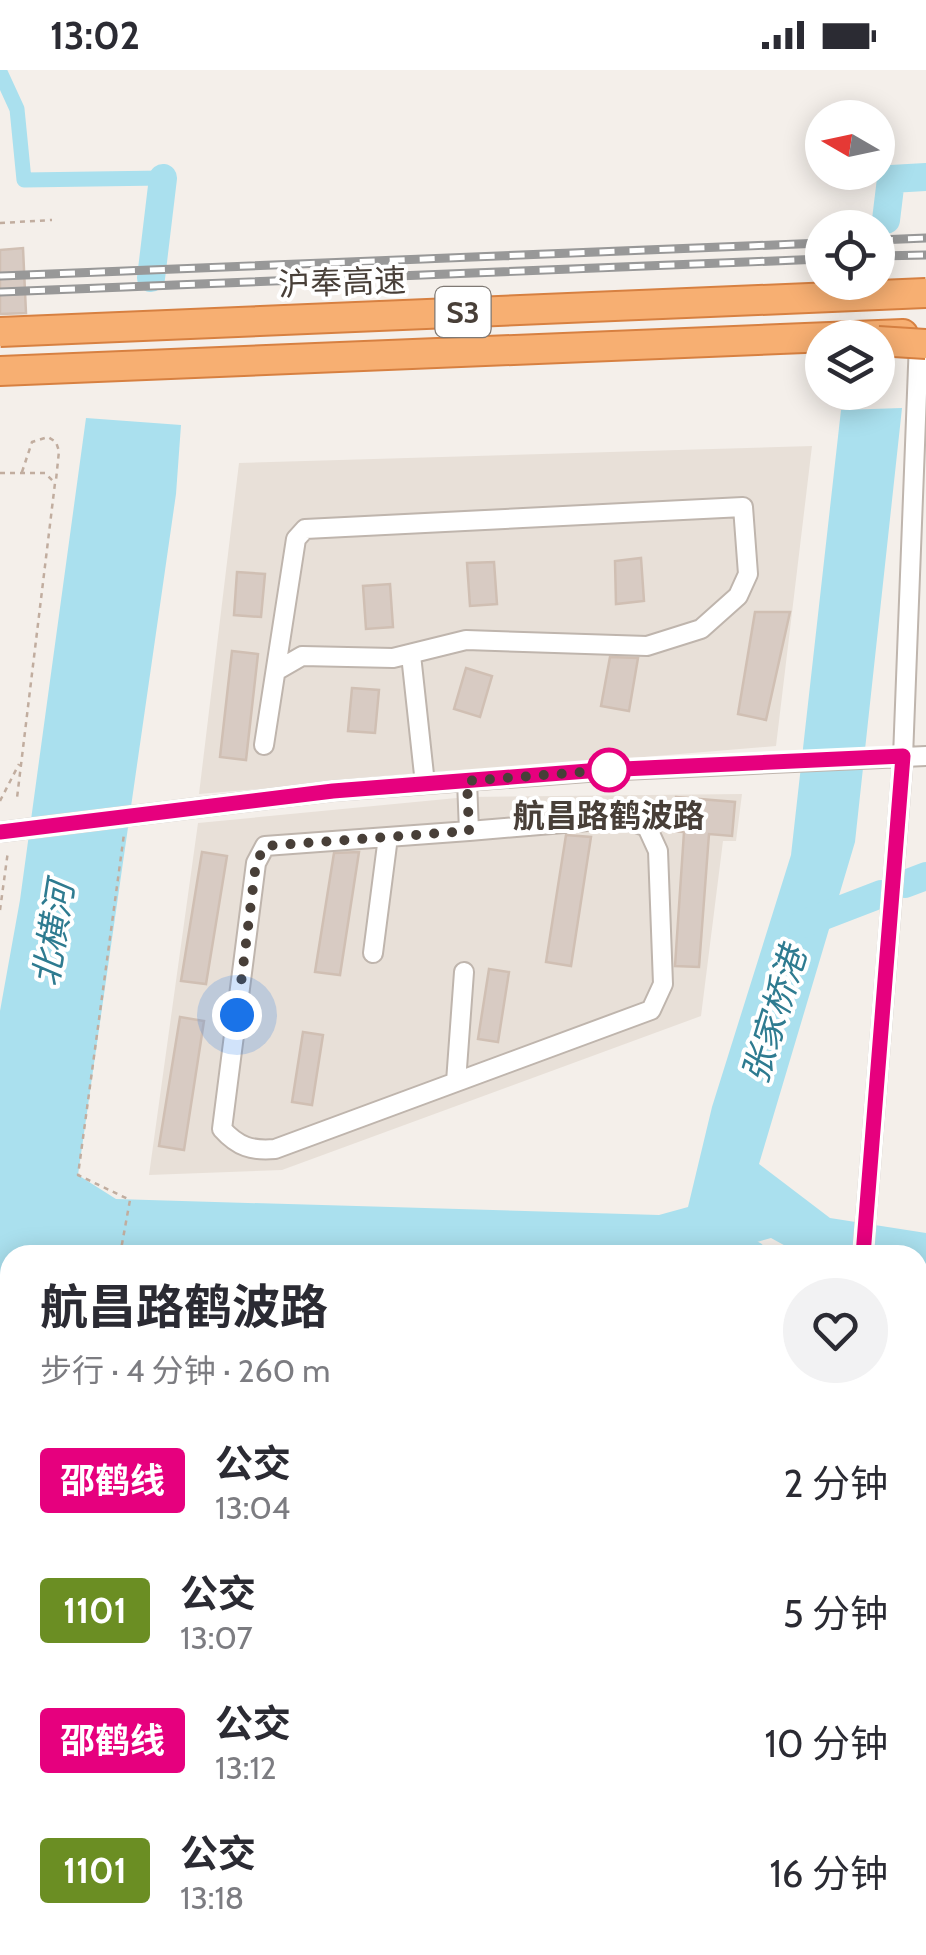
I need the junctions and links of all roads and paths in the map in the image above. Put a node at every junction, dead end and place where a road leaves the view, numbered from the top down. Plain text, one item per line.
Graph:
1 (52, 220) dead end
2 (0, 223) edge
3 (926, 282) edge
4 (895, 287) edge
5 (926, 293) edge
6 (895, 294) edge
7 (805, 298) edge
8 (0, 332) edge
9 (805, 338) edge
10 (895, 339) edge
11 (923, 340) edge
12 (895, 341) edge
13 (0, 371) edge
14 (0, 473) edge
15 (21, 473) junction
16 (55, 483) junction
17 (411, 655) junction
18 (276, 671) junction
19 (264, 744) dead end
20 (903, 756) junction
21 (926, 756) edge
22 (22, 758) junction
23 (467, 781) junction
24 (425, 784) junction
25 (17, 798) dead end
26 (0, 801) edge
27 (126, 816) junction
28 (469, 831) junction
29 (8, 832) edge
30 (388, 836) junction
31 (8, 851) dead end
32 (0, 910) edge
33 (373, 953) dead end
34 (464, 972) dead end
35 (456, 1082) junction
36 (122, 1245) edge
37 (864, 1245) edge

1 - 2 path
3 - 4 highway, bridge
5 - 6 highway, 沪奉高速 / S3, bridge
7 - 8 highway, 沪奉高速 / S3, bridge
9 - 13 highway, S3
10 - 11 highway, S3
11 - 12 highway, bridge
11 - 20 street
14 - 15 path
15 - 16 path
15 - 16 path
16 - 22 path
17 - 18 street
17 - 18 street
17 - 24 street
18 - 19 street
20 - 21 street
20 - 23 street
20 - 37 street
22 - 25 path
22 - 26 path
23 - 24 street
23 - 28 street
24 - 27 street
27 - 29 street
27 - 36 path
28 - 30 street
28 - 35 street
30 - 33 street
30 - 35 street
31 - 32 path
34 - 35 street

